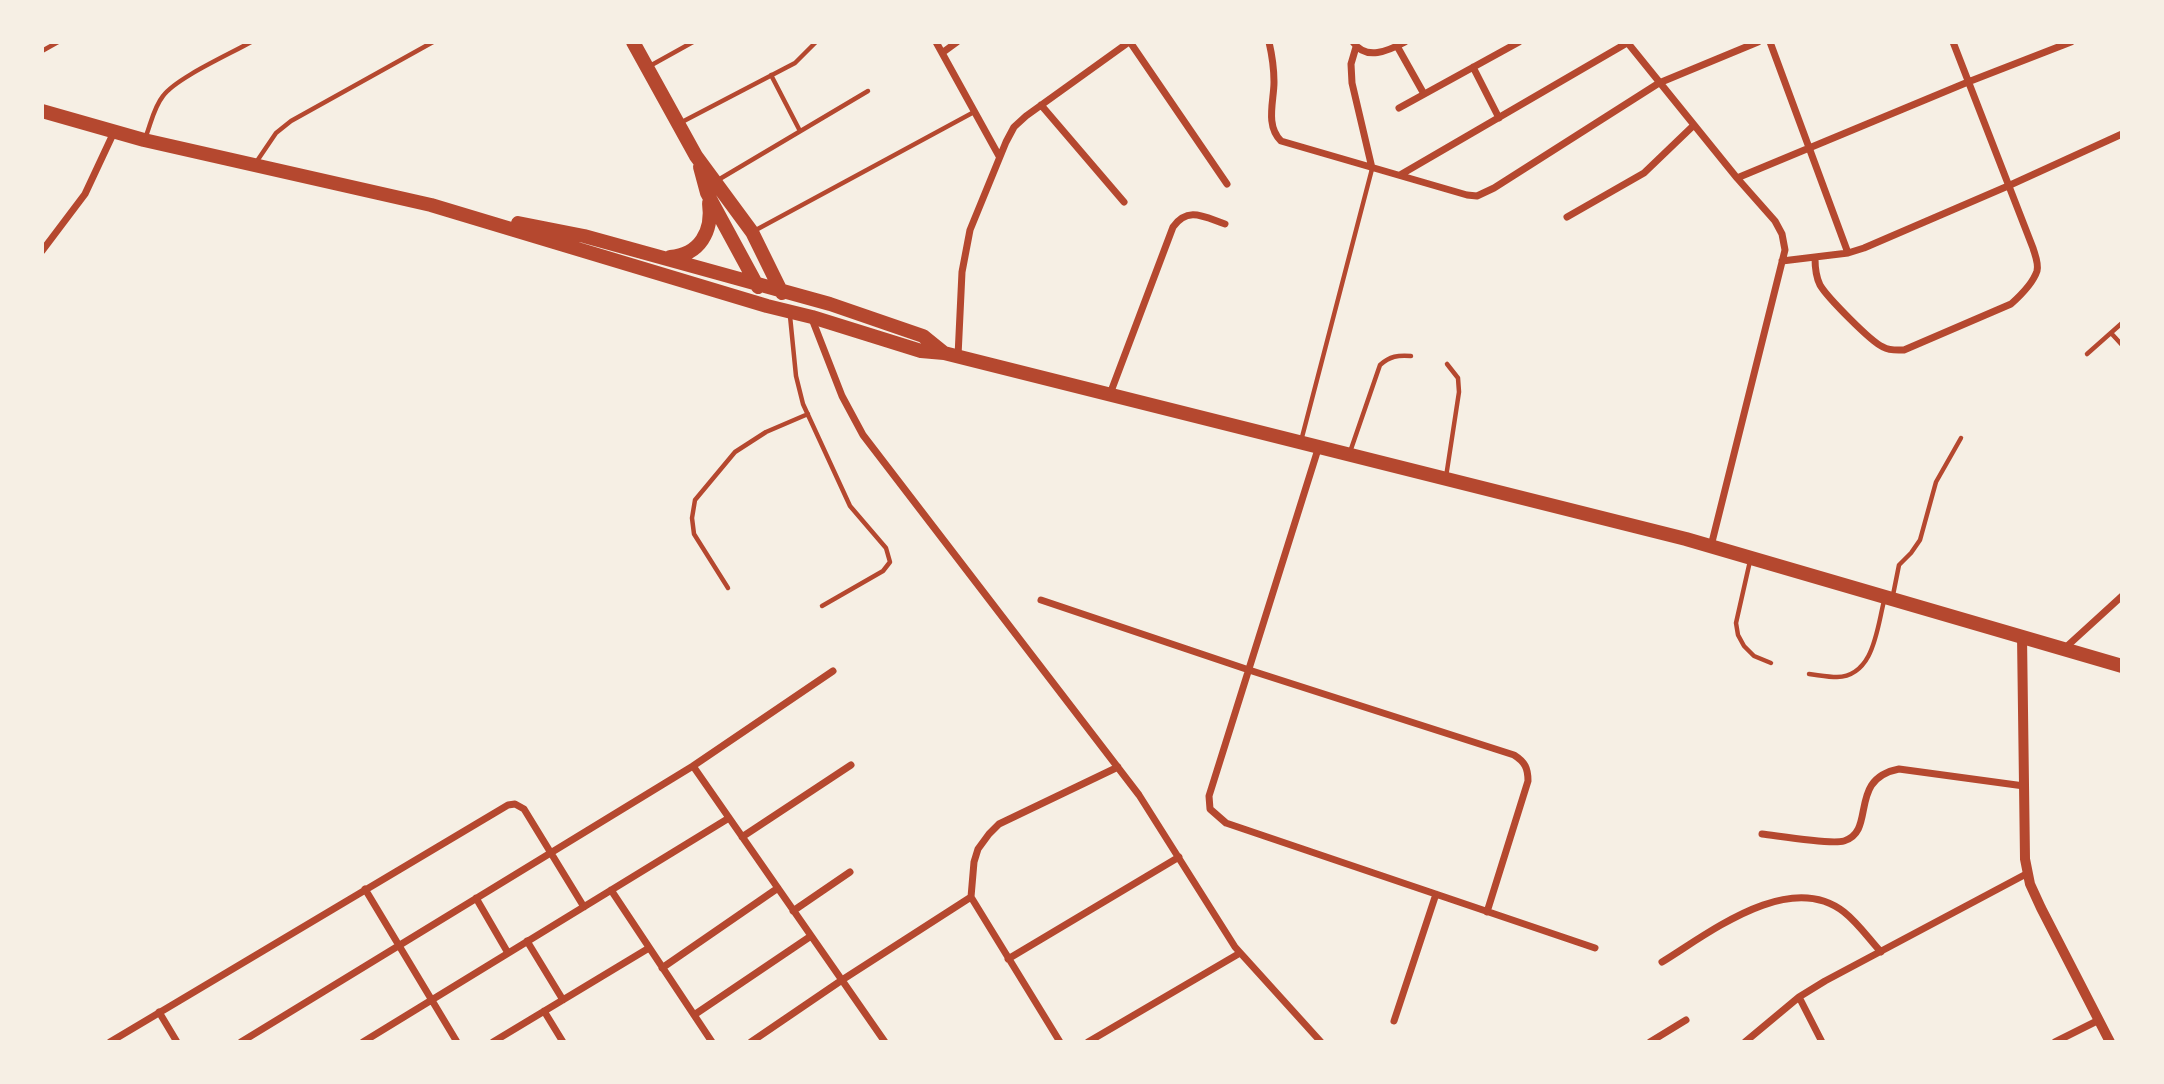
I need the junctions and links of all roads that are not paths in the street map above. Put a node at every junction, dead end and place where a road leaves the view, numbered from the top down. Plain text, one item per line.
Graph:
1 (58, 42) edge
2 (251, 42) edge
3 (433, 42) edge
4 (634, 42) edge
5 (693, 42) edge
6 (816, 42) edge
7 (936, 42) edge
8 (957, 42) edge
9 (1130, 42) edge
10 (1269, 42) edge
11 (1519, 42) edge
12 (1758, 42) edge
13 (1770, 42) edge
14 (1953, 42) edge
15 (2071, 42) edge
16 (1627, 43) edge
17 (1401, 44) edge
18 (1354, 45) edge
19 (42, 51) edge
20 (942, 52) junction
21 (647, 67) junction
22 (1473, 67) junction
23 (771, 75) junction
24 (1968, 82) junction
25 (1658, 83) junction
26 (868, 91) dead end
27 (1424, 94) junction
28 (1041, 105) junction
29 (1399, 108) dead end
30 (42, 111) edge
31 (974, 111) junction
32 (1499, 118) junction
33 (679, 124) junction
34 (1694, 125) junction
35 (800, 131) junction
36 (114, 132) junction
37 (2122, 134) edge
38 (144, 140) junction
39 (1809, 148) junction
40 (999, 156) junction
41 (254, 165) junction
42 (1372, 168) junction
43 (1400, 175) junction
44 (1737, 178) junction
45 (1227, 184) dead end
46 (2008, 186) junction
47 (711, 188) junction
48 (1124, 202) dead end
49 (431, 205) junction
50 (1567, 217) dead end
51 (1225, 224) dead end
52 (752, 232) junction
53 (42, 251) edge
54 (1848, 253) junction
55 (662, 257) junction
56 (1815, 258) junction
57 (1782, 261) junction
58 (755, 283) junction
59 (781, 290) junction
60 (767, 306) junction
61 (789, 311) junction
62 (811, 317) junction
63 (2122, 323) edge
64 (2111, 333) junction
65 (2122, 345) edge
66 (951, 354) junction
67 (2087, 354) dead end
68 (1411, 356) dead end
69 (1447, 364) dead end
70 (1110, 394) junction
71 (808, 414) junction
72 (1961, 438) dead end
73 (1301, 441) junction
74 (1319, 445) junction
75 (1350, 453) junction
76 (1446, 477) junction
77 (1711, 546) junction
78 (1751, 557) junction
79 (727, 588) dead end
80 (2122, 596) edge
81 (1889, 597) junction
82 (1041, 600) dead end
83 (822, 606) dead end
84 (2022, 636) junction
85 (2065, 648) junction
86 (1771, 663) dead end
87 (2122, 666) edge
88 (1249, 670) junction
89 (833, 671) dead end
90 (1809, 674) dead end
91 (851, 765) dead end
92 (693, 766) junction
93 (1118, 767) junction
94 (2024, 786) junction
95 (729, 818) junction
96 (1762, 834) dead end
97 (742, 837) junction
98 (551, 852) junction
99 (1179, 857) junction
100 (850, 872) dead end
101 (2028, 873) junction
102 (778, 888) junction
103 (365, 889) junction
104 (611, 890) junction
105 (1436, 894) junction
106 (971, 897) junction
107 (476, 898) junction
108 (584, 906) junction
109 (793, 911) junction
110 (1487, 912) junction
111 (811, 936) junction
112 (527, 942) junction
113 (399, 945) junction
114 (649, 947) junction
115 (1595, 948) dead end
116 (1881, 952) junction
117 (508, 953) junction
118 (1240, 953) junction
119 (1008, 959) junction
120 (1662, 962) dead end
121 (662, 968) junction
122 (842, 980) junction
123 (1799, 997) junction
124 (431, 1000) junction
125 (563, 1000) junction
126 (544, 1011) junction
127 (159, 1012) junction
128 (694, 1015) junction
129 (1686, 1020) dead end
130 (2099, 1020) junction
131 (1394, 1021) dead end
132 (110, 1042) edge
133 (177, 1042) edge
134 (241, 1042) edge
135 (363, 1042) edge
136 (457, 1042) edge
137 (493, 1042) edge
138 (562, 1042) edge
139 (712, 1042) edge
140 (751, 1042) edge
141 (885, 1042) edge
142 (1059, 1042) edge
143 (1088, 1042) edge
144 (1321, 1042) edge
145 (1650, 1042) edge
146 (1745, 1042) edge
147 (1822, 1042) edge
148 (2055, 1042) edge
149 (2110, 1042) edge

1 - 19 lane
2 - 38 lane
3 - 41 lane
4 - 21 main road
5 - 21 lane
6 - 23 lane
7 - 20 street
8 - 20 street
9 - 28 street
9 - 45 street
10 - 42 street
11 - 22 street
12 - 25 street
13 - 39 street
14 - 24 street
15 - 24 street
16 - 25 street
16 - 32 street
17 - 18 street
17 - 27 street
18 - 42 street
20 - 31 street
21 - 33 main road
22 - 27 street
22 - 32 street
23 - 33 lane
23 - 35 lane
24 - 39 street
24 - 46 street
25 - 34 street
25 - 43 street
26 - 35 lane
27 - 29 street
28 - 40 street
28 - 48 street
30 - 36 main road
31 - 40 street
31 - 52 lane
32 - 43 street
33 - 47 main road
34 - 44 street
34 - 50 street
35 - 47 lane
36 - 38 main road
36 - 53 street
37 - 46 street
38 - 41 main road
39 - 44 street
39 - 54 street
40 - 66 street
41 - 49 main road
42 - 43 street
42 - 73 lane
44 - 57 street
46 - 54 street
46 - 56 street
47 - 52 main road
47 - 55 main road
47 - 58 main road
49 - 55 main road
49 - 60 main road
51 - 70 street
52 - 59 main road
54 - 56 street
55 - 58 main road
56 - 57 street
57 - 77 street
58 - 59 main road
58 - 60 main road
59 - 61 main road
59 - 66 main road
60 - 61 main road
61 - 62 main road
61 - 71 lane
62 - 66 main road
62 - 93 street
63 - 64 lane
64 - 65 lane
64 - 67 lane
66 - 70 main road
68 - 75 lane
69 - 76 lane
70 - 73 main road
71 - 79 lane
71 - 83 lane
72 - 81 lane
73 - 74 main road
74 - 75 main road
74 - 88 street
75 - 76 main road
76 - 77 main road
77 - 78 main road
78 - 81 main road
78 - 86 lane
80 - 85 street
81 - 84 main road
81 - 90 lane
82 - 88 street
84 - 85 main road
84 - 94 street
85 - 87 main road
88 - 105 street
88 - 110 street
89 - 92 street
91 - 97 street
92 - 95 street
92 - 98 street
93 - 99 street
93 - 106 street
94 - 96 street
94 - 101 street
95 - 97 street
95 - 104 street
97 - 102 street
98 - 103 street
98 - 107 street
98 - 108 street
99 - 118 street
99 - 119 street
100 - 109 street
101 - 116 street
101 - 130 street
102 - 109 street
102 - 121 street
103 - 113 street
103 - 127 street
104 - 108 street
104 - 114 street
105 - 110 street
105 - 131 street
106 - 119 street
106 - 122 street
107 - 113 street
107 - 117 street
108 - 112 street
109 - 111 street
110 - 115 street
111 - 122 street
111 - 128 street
112 - 117 street
112 - 125 street
113 - 124 street
113 - 134 street
114 - 121 street
114 - 125 street
116 - 120 street
116 - 123 street
117 - 124 street
118 - 143 street
118 - 144 street
119 - 142 street
121 - 128 street
122 - 140 street
122 - 141 street
123 - 146 street
123 - 147 street
124 - 135 street
124 - 136 street
125 - 126 street
126 - 137 street
126 - 138 street
127 - 132 street
127 - 133 street
128 - 139 street
129 - 145 street
130 - 148 street
130 - 149 street

